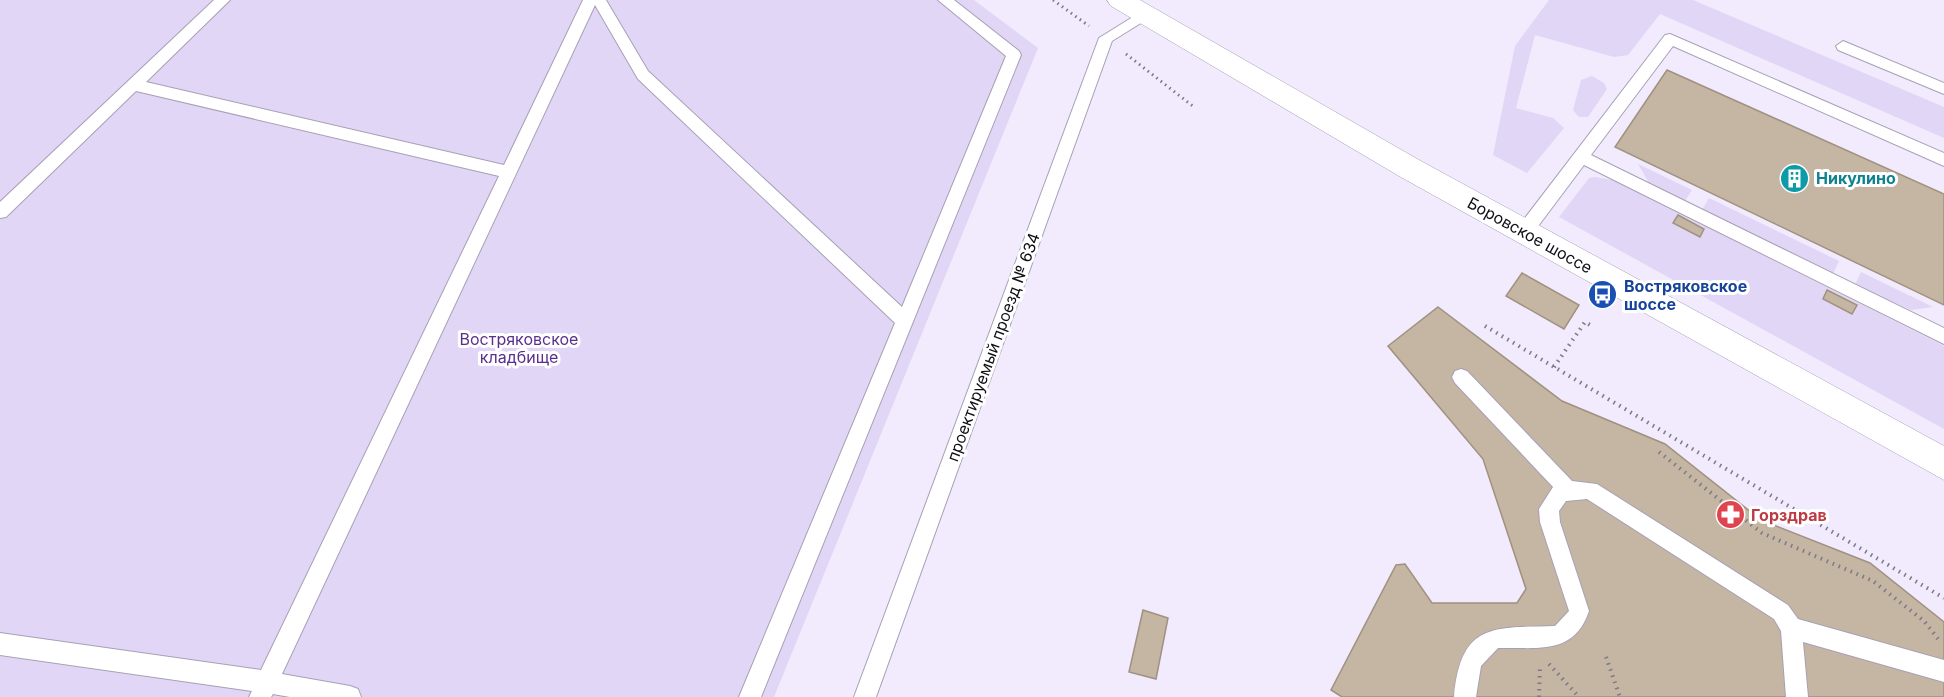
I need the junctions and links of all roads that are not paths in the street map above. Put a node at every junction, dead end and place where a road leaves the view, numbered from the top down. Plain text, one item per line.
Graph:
1 (223, 0) edge
2 (590, 0) edge
3 (599, 0) edge
4 (945, 0) edge
5 (1132, 8) edge
6 (1843, 46) dead end
7 (133, 85) junction
8 (1944, 89) edge
9 (1582, 157) junction
10 (1944, 160) edge
11 (508, 172) junction
12 (0, 212) edge
13 (1524, 232) junction
14 (905, 321) junction
15 (1944, 336) edge
16 (1461, 377) dead end
17 (1944, 464) edge
18 (1568, 490) junction
19 (1791, 628) junction
20 (0, 644) edge
21 (1944, 671) edge
22 (263, 689) edge
23 (350, 697) edge
24 (750, 697) edge
25 (865, 697) edge
26 (1465, 697) edge
27 (1797, 697) edge

1 - 7 lane
2 - 11 lane
3 - 14 lane
4 - 14 lane
5 - 13 street, Боровское шоссе
5 - 25 lane, проектируемый проезд № 634
6 - 8 lane
7 - 11 lane
7 - 12 lane
9 - 10 lane
9 - 13 lane
9 - 15 lane
11 - 22 lane
13 - 17 street, Боровское шоссе
14 - 24 lane
16 - 18 lane
18 - 19 lane
18 - 26 lane
19 - 21 lane
19 - 27 lane
20 - 22 lane
22 - 23 lane

